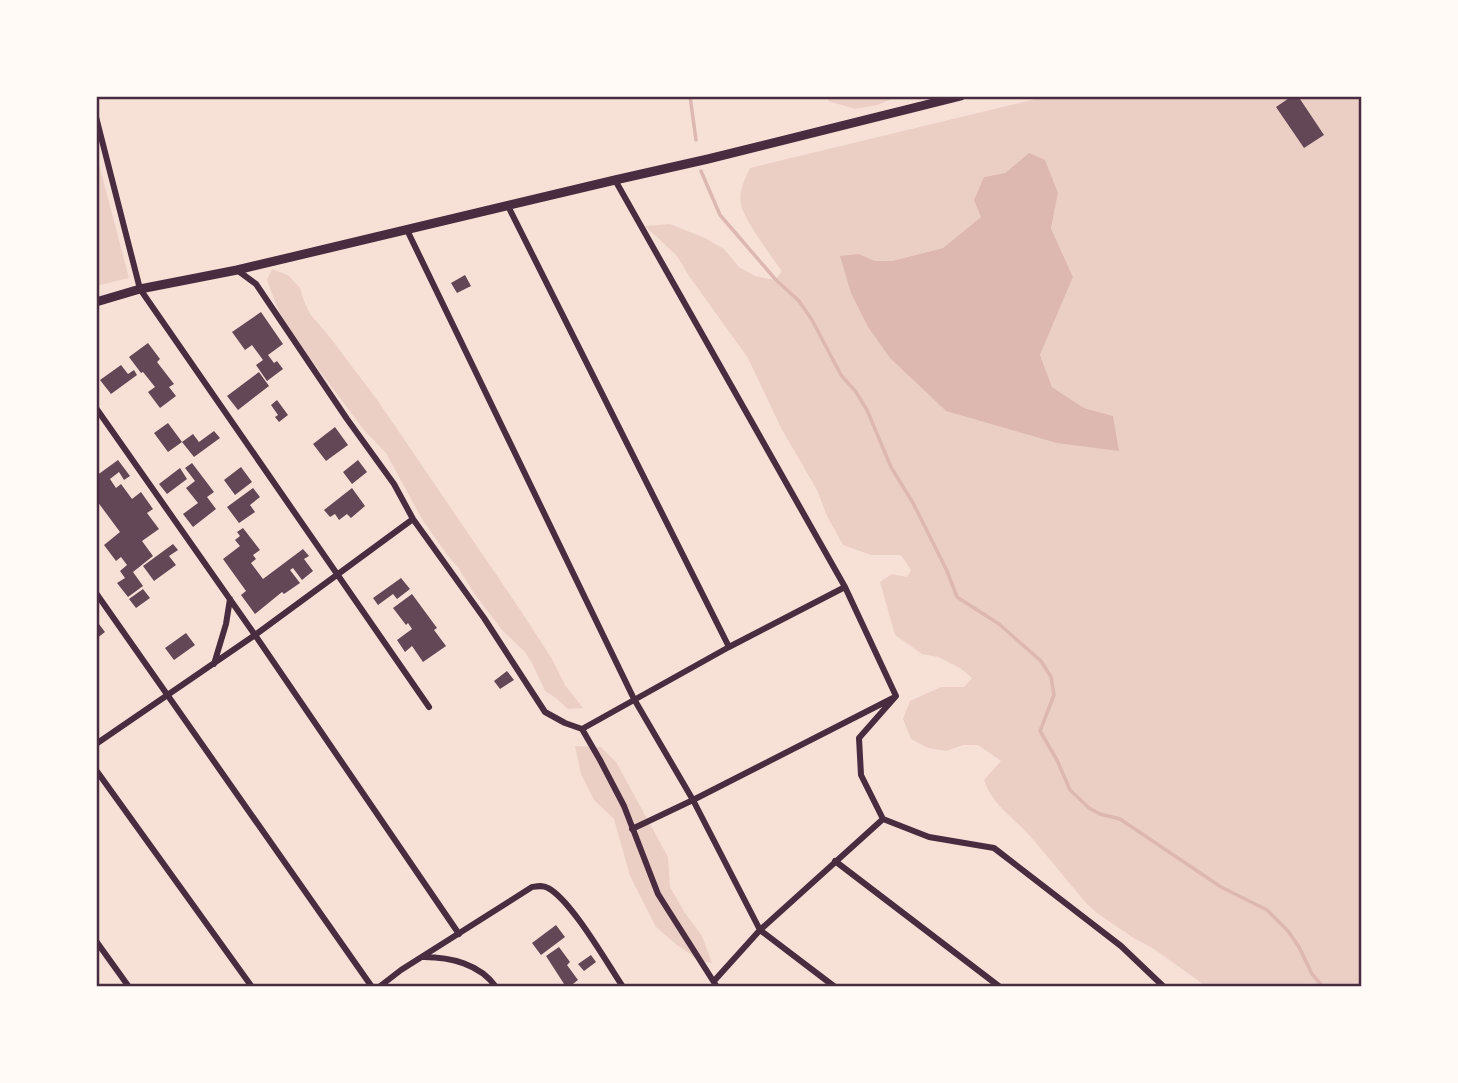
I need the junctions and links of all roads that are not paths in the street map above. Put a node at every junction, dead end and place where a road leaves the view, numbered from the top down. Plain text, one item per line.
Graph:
1 (961, 96) edge
2 (96, 117) edge
3 (615, 180) junction
4 (508, 206) junction
5 (407, 230) junction
6 (237, 270) junction
7 (140, 289) junction
8 (96, 302) edge
9 (96, 408) edge
10 (413, 519) junction
11 (339, 575) junction
12 (845, 587) junction
13 (96, 593) edge
14 (230, 599) junction
15 (255, 635) junction
16 (729, 647) junction
17 (214, 664) junction
18 (168, 696) junction
19 (896, 696) junction
20 (634, 699) junction
21 (429, 707) dead end
22 (582, 729) junction
23 (96, 744) edge
24 (96, 769) edge
25 (693, 800) junction
26 (883, 819) junction
27 (632, 829) junction
28 (835, 861) junction
29 (760, 930) junction
30 (459, 934) junction
31 (96, 942) edge
32 (422, 957) junction
33 (715, 984) edge
34 (129, 987) edge
35 (252, 987) edge
36 (372, 987) edge
37 (379, 987) edge
38 (496, 987) edge
39 (623, 987) edge
40 (835, 987) edge
41 (1000, 987) edge
42 (1164, 987) edge

1 - 3 main road
2 - 7 street
3 - 4 main road
3 - 12 street
4 - 5 main road
4 - 16 street
5 - 6 main road
5 - 20 street
6 - 7 main road
6 - 10 street
7 - 8 main road
7 - 11 street
9 - 14 street
10 - 11 street
10 - 22 street
11 - 15 street
11 - 21 street
12 - 16 street
12 - 19 street
13 - 18 street
14 - 15 street
14 - 17 street
15 - 17 street
15 - 30 street
16 - 20 street
17 - 18 street
18 - 23 street
18 - 36 street
19 - 25 street
19 - 26 street
20 - 22 street
20 - 25 street
22 - 27 street
24 - 35 street
25 - 27 street
25 - 29 street
26 - 28 street
26 - 42 street
27 - 33 street
28 - 29 street
28 - 41 street
29 - 33 street
29 - 40 street
30 - 32 street
30 - 39 street
31 - 34 street
32 - 37 street
32 - 38 street

